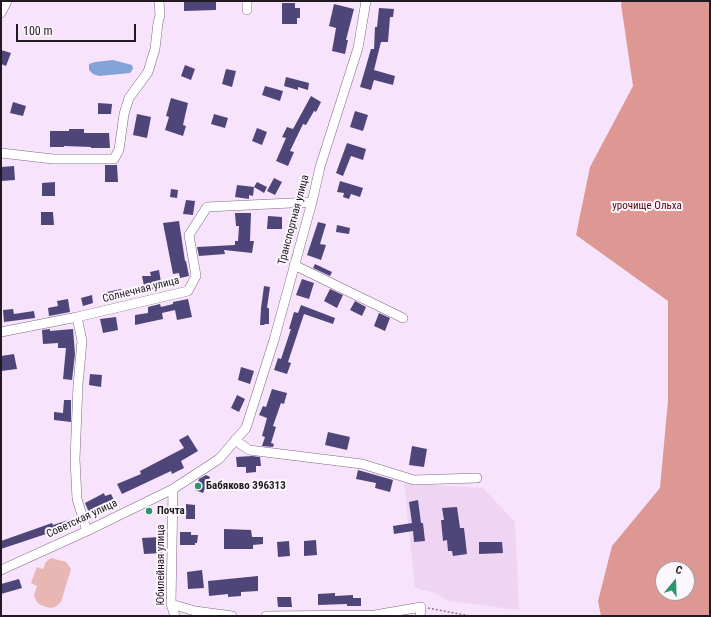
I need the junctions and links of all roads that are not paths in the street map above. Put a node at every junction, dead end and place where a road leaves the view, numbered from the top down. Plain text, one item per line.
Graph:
1 (7, 1) edge
2 (159, 1) edge
3 (366, 1) edge
4 (1, 13) edge
5 (1, 153) edge
6 (312, 202) junction
7 (294, 265) junction
8 (77, 317) junction
9 (403, 318) dead end
10 (1, 332) edge
11 (235, 440) junction
12 (477, 478) dead end
13 (173, 489) junction
14 (87, 531) junction
15 (1, 570) edge
16 (171, 604) junction
17 (420, 611) edge
18 (174, 616) edge
19 (232, 616) edge
20 (266, 616) edge

1 - 4 street
2 - 5 street
3 - 6 street, Транспортная улица
6 - 7 street, Транспортная улица
6 - 8 street, Солнечная улица
7 - 9 street
7 - 11 street, Транспортная улица
8 - 10 street, Солнечная улица
8 - 14 street
11 - 12 street
11 - 13 street, Транспортная улица
13 - 14 street, Советская улица
13 - 16 street, Юбилейная улица
14 - 15 street, Советская улица
16 - 18 street, Юбилейная улица
16 - 19 street
17 - 20 street

